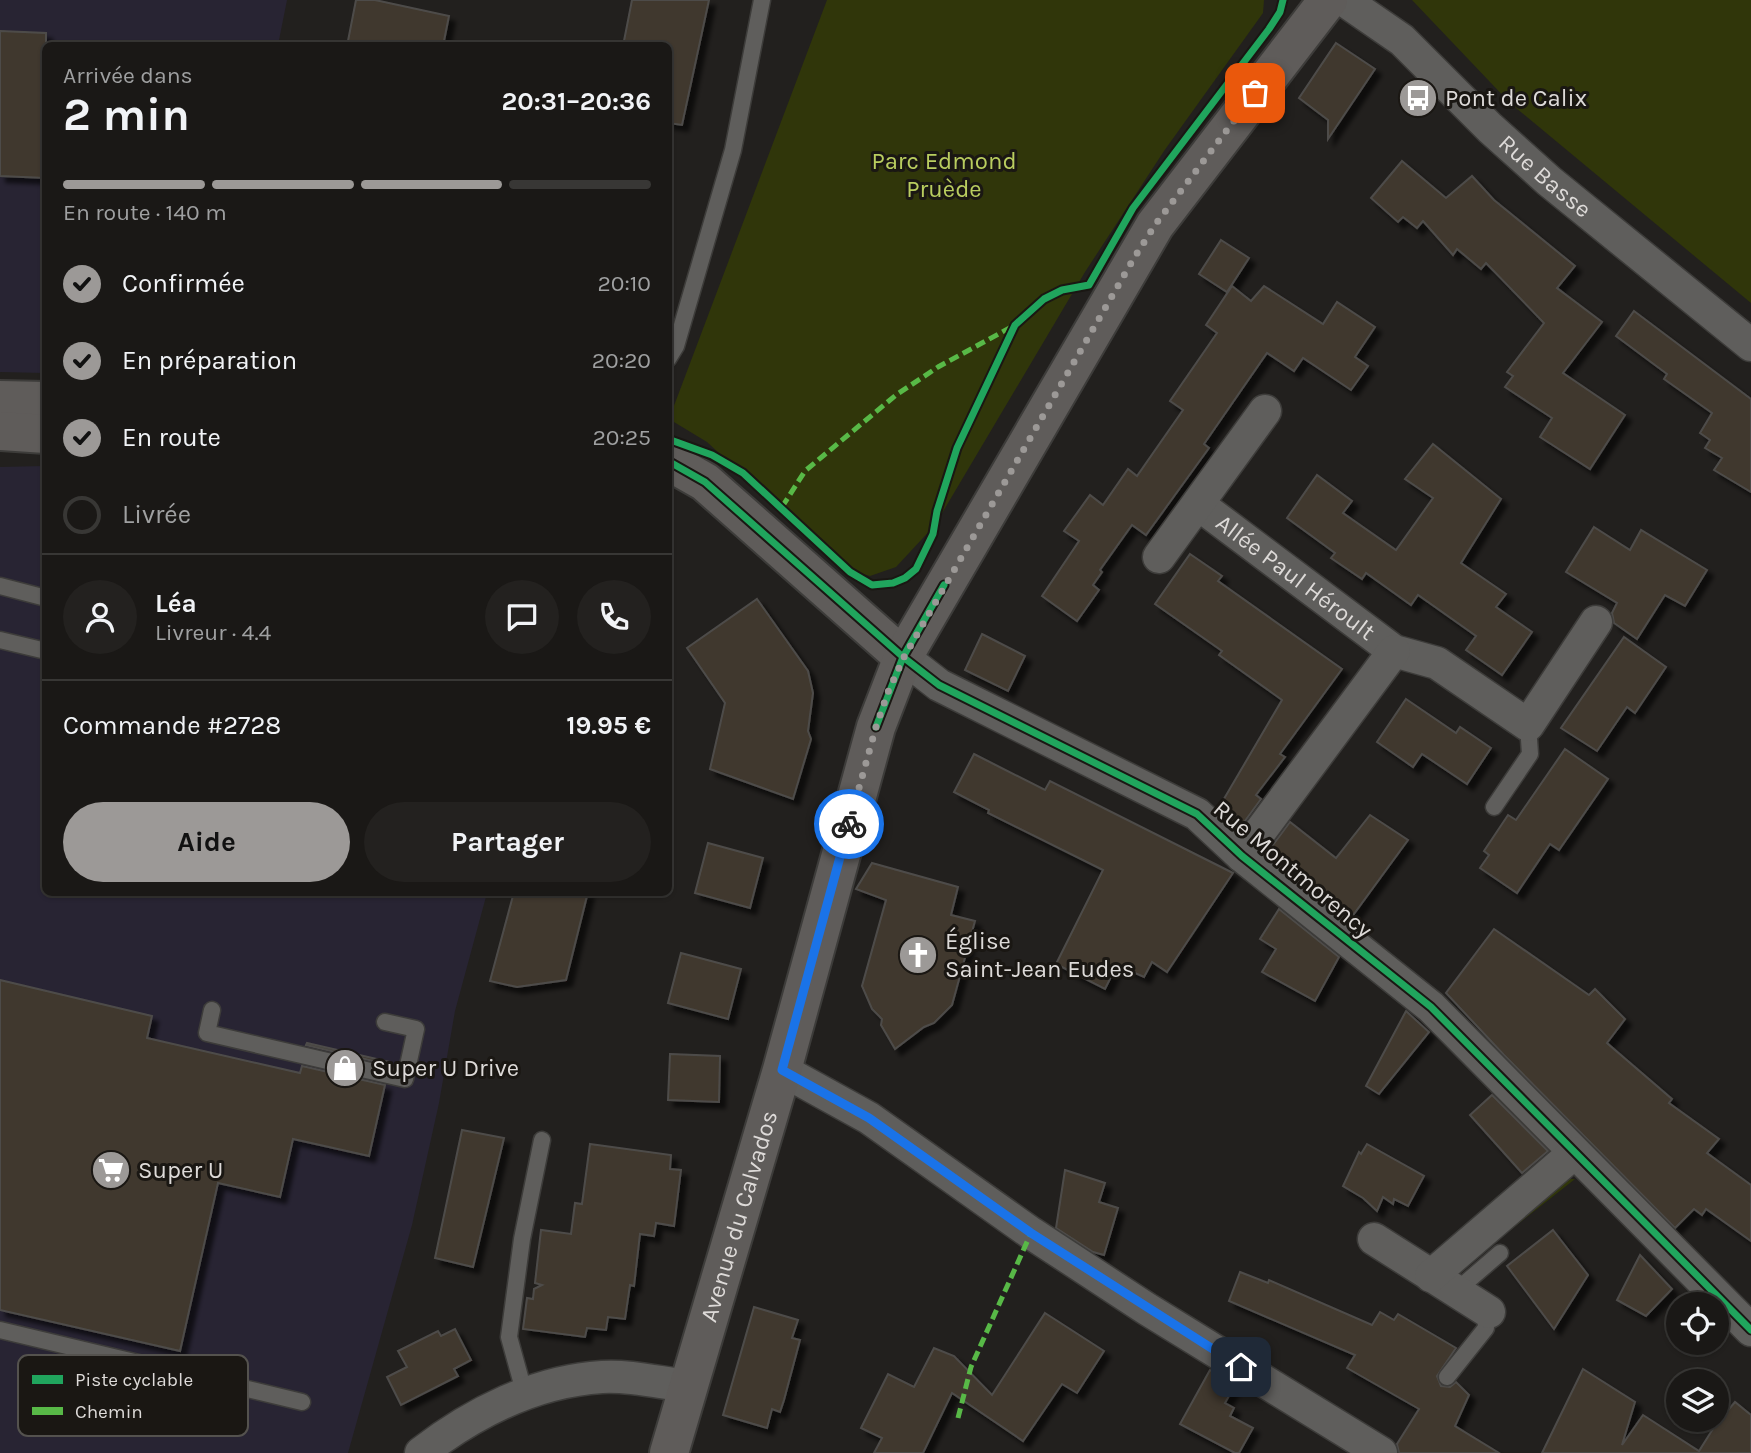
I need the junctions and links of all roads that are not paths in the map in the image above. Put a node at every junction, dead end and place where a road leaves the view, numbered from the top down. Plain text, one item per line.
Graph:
1 (762, 0) edge
2 (1328, 0) edge
3 (1344, 0) edge
4 (1751, 345) edge
5 (672, 352) edge
6 (0, 400) edge
7 (42, 401) edge
8 (1265, 411) dead end
9 (0, 431) edge
10 (42, 434) edge
11 (676, 464) edge
12 (1198, 504) junction
13 (1160, 557) dead end
14 (0, 586) edge
15 (42, 597) edge
16 (1597, 622) dead end
17 (0, 640) edge
18 (42, 650) edge
19 (1394, 651) junction
20 (904, 657) junction
21 (1528, 725) junction
22 (1494, 807) dead end
23 (1242, 856) junction
24 (212, 1010) dead end
25 (385, 1022) dead end
26 (782, 1070) junction
27 (542, 1140) dead end
28 (1574, 1153) junction
29 (1374, 1239) dead end
30 (1500, 1253) dead end
31 (1444, 1283) junction
32 (1487, 1311) joint
33 (0, 1330) edge
34 (1751, 1330) edge
35 (105, 1355) edge
36 (1447, 1377) dead end
37 (688, 1386) junction
38 (248, 1389) edge
39 (525, 1395) junction
40 (302, 1402) dead end
41 (421, 1453) edge
42 (670, 1453) edge
43 (1381, 1453) edge

1 - 5 lane
2 - 20 street, Avenue du Calvados
3 - 4 street, Rue Basse
6 - 7 street
8 - 12 street, Allée Paul Héroult
9 - 10 street
11 - 20 street, Rue Montmorency
12 - 13 street, Allée Paul Héroult
12 - 19 street, Allée Paul Héroult
14 - 15 lane
16 - 21 street
17 - 18 lane
19 - 21 street, Allée Paul Héroult
19 - 23 street, Allée Paul Héroult
20 - 23 street, Rue Montmorency
20 - 26 street, Avenue du Calvados
21 - 22 lane
23 - 28 street, Rue Montmorency
24 - 25 lane
26 - 37 street, Avenue du Calvados
26 - 43 street
27 - 39 lane
28 - 31 street
28 - 34 street, Rue Montmorency
29 - 31 street
30 - 31 lane
31 - 32 street
32 - 36 lane
33 - 35 lane
37 - 39 street
37 - 42 street, Avenue du Calvados
38 - 40 lane
39 - 41 street

